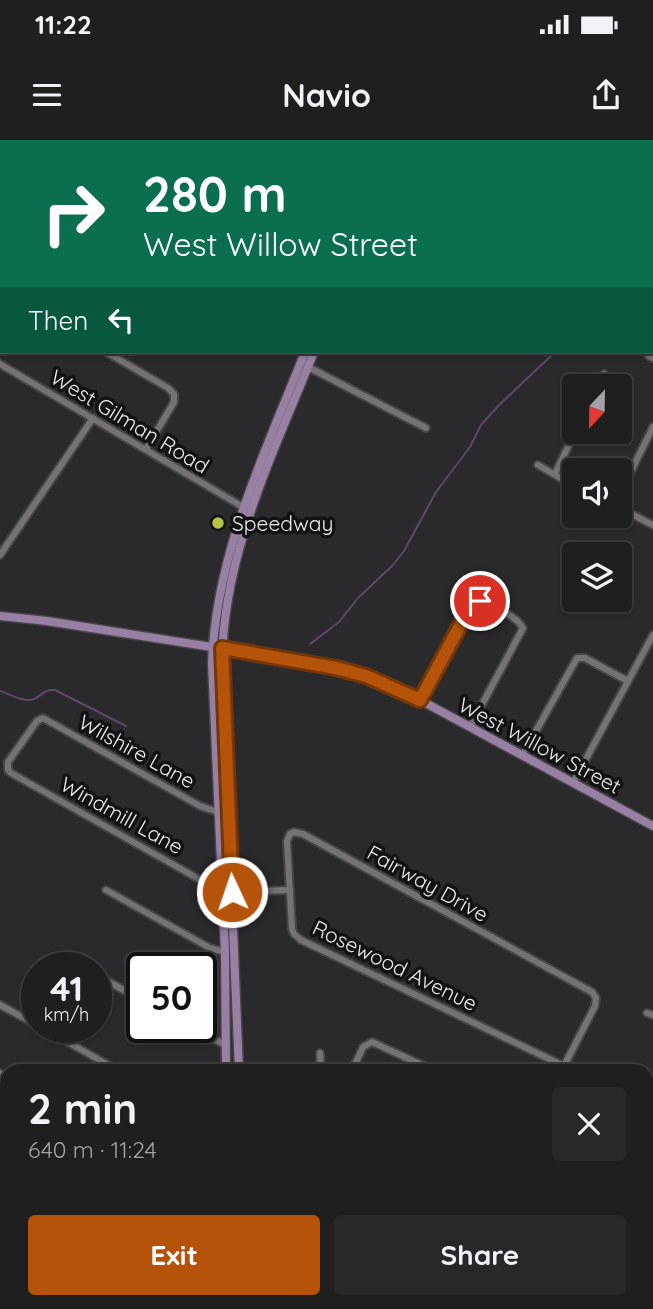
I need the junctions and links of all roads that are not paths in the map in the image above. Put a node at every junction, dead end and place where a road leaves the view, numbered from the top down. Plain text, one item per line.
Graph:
1 (109, 354) edge
2 (304, 354) edge
3 (313, 354) edge
4 (0, 364) edge
5 (308, 367) junction
6 (93, 418) junction
7 (653, 427) edge
8 (426, 428) dead end
9 (569, 444) edge
10 (146, 449) junction
11 (538, 464) dead end
12 (632, 469) edge
13 (555, 474) junction
14 (562, 478) edge
15 (243, 507) junction
16 (632, 514) edge
17 (653, 525) edge
18 (0, 555) edge
19 (0, 616) edge
20 (653, 635) edge
21 (212, 647) junction
22 (222, 648) junction
23 (628, 681) junction
24 (420, 700) junction
25 (470, 727) junction
26 (522, 756) junction
27 (7, 768) joint
28 (573, 783) junction
29 (218, 812) junction
30 (228, 815) junction
31 (653, 826) edge
32 (222, 889) junction
33 (106, 890) dead end
34 (290, 890) junction
35 (232, 892) junction
36 (225, 952) junction
37 (0, 1005) edge
38 (21, 1016) edge
39 (217, 1041) edge
40 (69, 1043) edge
41 (226, 1045) junction
42 (238, 1049) junction
43 (320, 1053) dead end
44 (107, 1064) edge
45 (226, 1064) edge
46 (239, 1064) edge
47 (321, 1064) edge
48 (355, 1064) edge
49 (420, 1064) edge
50 (555, 1064) edge
51 (565, 1064) edge

1 - 10 street
2 - 15 main road
3 - 5 main road
4 - 6 street, West Gilman Road
5 - 8 street
5 - 22 main road
6 - 10 street, West Gilman Road
6 - 18 street
7 - 12 street
9 - 13 street
10 - 15 street, West Gilman Road
11 - 13 street
13 - 14 street
15 - 21 main road
16 - 17 street
19 - 21 main road, West Willow Street
20 - 23 street
21 - 22 main road, West Willow Street
21 - 29 main road
22 - 24 main road, West Willow Street
22 - 30 main road
23 - 26 street
23 - 28 street
24 - 25 main road, West Willow Street
24 - 25 street
25 - 26 main road, West Willow Street
26 - 28 main road, West Willow Street
27 - 29 street, Wilshire Lane
27 - 32 street, Windmill Lane
28 - 31 main road, West Willow Street
29 - 30 main road
29 - 32 main road
30 - 35 main road
32 - 36 main road
33 - 36 street
34 - 35 street
34 - 50 street, Rosewood Avenue
34 - 51 street, Fairway Drive
35 - 42 main road
36 - 41 main road
37 - 38 street
39 - 41 street
40 - 44 street
41 - 42 main road
41 - 45 main road
42 - 46 main road
43 - 47 street
48 - 49 street

